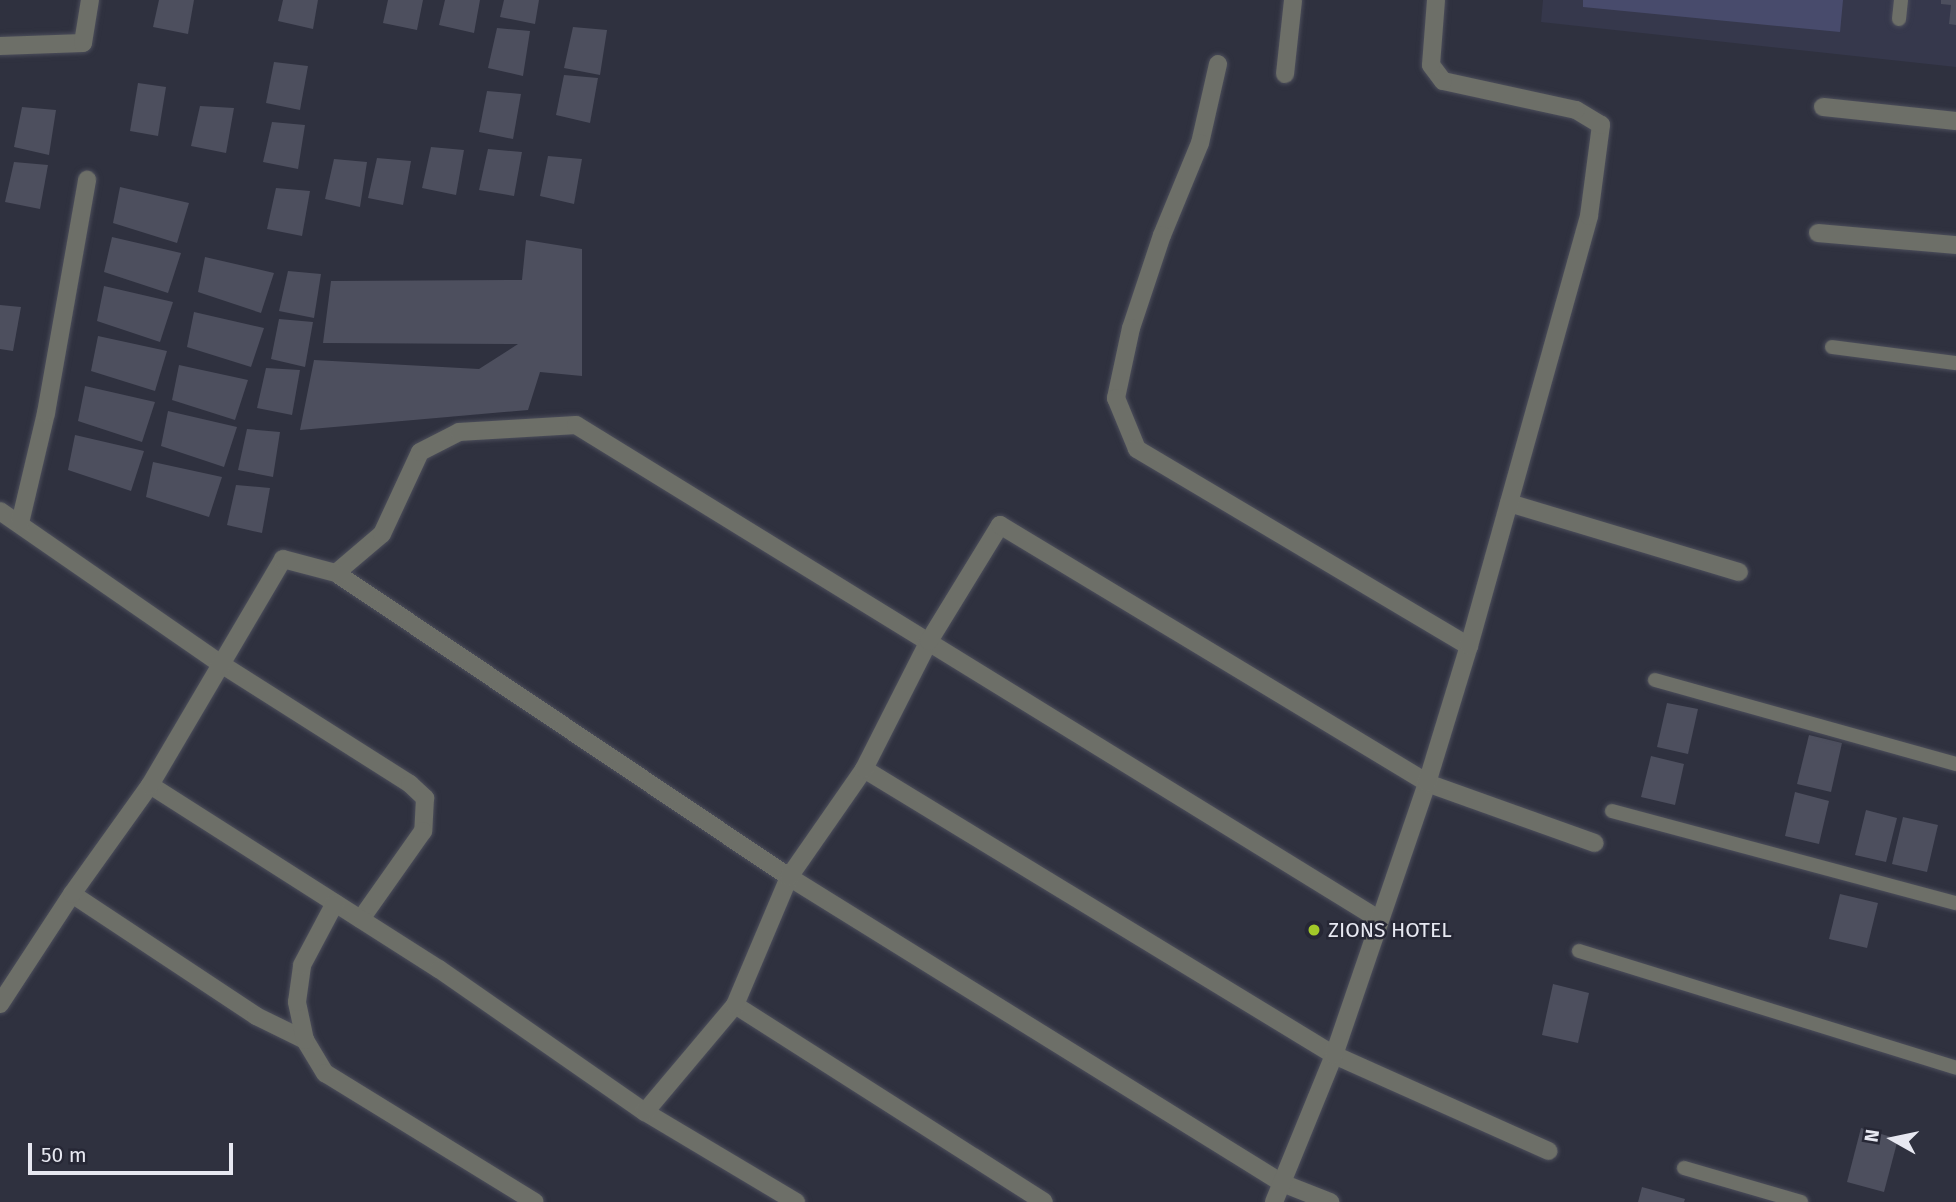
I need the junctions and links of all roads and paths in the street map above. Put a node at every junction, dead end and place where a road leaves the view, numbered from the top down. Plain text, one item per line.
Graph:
1 (90, 0) edge
2 (1293, 0) edge
3 (1436, 0) edge
4 (1901, 0) edge
5 (1899, 19) dead end
6 (0, 46) edge
7 (1218, 64) dead end
8 (1285, 74) dead end
9 (1823, 107) dead end
10 (1956, 121) edge
11 (87, 180) dead end
12 (1818, 233) dead end
13 (1956, 245) edge
14 (1832, 347) dead end
15 (1956, 363) edge
16 (1509, 503) junction
17 (0, 511) edge
18 (20, 523) junction
19 (336, 572) junction
20 (1739, 572) dead end
21 (929, 641) junction
22 (1469, 646) junction
23 (221, 664) junction
24 (1655, 680) dead end
25 (1956, 764) edge
26 (864, 769) junction
27 (1427, 783) junction
28 (150, 785) junction
29 (1612, 811) dead end
30 (1595, 843) dead end
31 (789, 877) junction
32 (72, 894) junction
33 (335, 903) junction
34 (1956, 903) edge
35 (360, 919) junction
36 (1380, 920) junction
37 (1579, 951) dead end
38 (0, 1004) edge
39 (735, 1005) junction
40 (305, 1040) junction
41 (1334, 1055) junction
42 (1956, 1068) edge
43 (645, 1112) junction
44 (1549, 1151) dead end
45 (1685, 1168) dead end
46 (1282, 1183) junction
47 (534, 1202) edge
48 (796, 1202) edge
49 (1044, 1202) edge
50 (1274, 1202) edge
51 (1330, 1202) edge
52 (1801, 1202) edge

1 - 6 street
2 - 8 street
3 - 16 street
4 - 5 lane
7 - 22 street
9 - 10 street
11 - 18 street
12 - 13 street
14 - 15 lane
16 - 20 street
16 - 22 street
17 - 18 street
18 - 23 street
19 - 21 street
19 - 23 street
19 - 31 street
21 - 26 street
21 - 27 street
21 - 36 street
22 - 27 street
23 - 28 street
23 - 35 street
24 - 25 lane
26 - 31 street
26 - 41 street
27 - 30 street
27 - 36 street
28 - 32 street
28 - 33 street
29 - 34 lane
31 - 39 street
31 - 46 street
32 - 38 street
32 - 40 street
33 - 35 street
33 - 40 street
35 - 43 street
36 - 41 street
37 - 42 lane
39 - 43 street
39 - 49 street
40 - 47 street
41 - 44 street
41 - 46 street
43 - 48 street
45 - 52 lane
46 - 50 street
46 - 51 street

